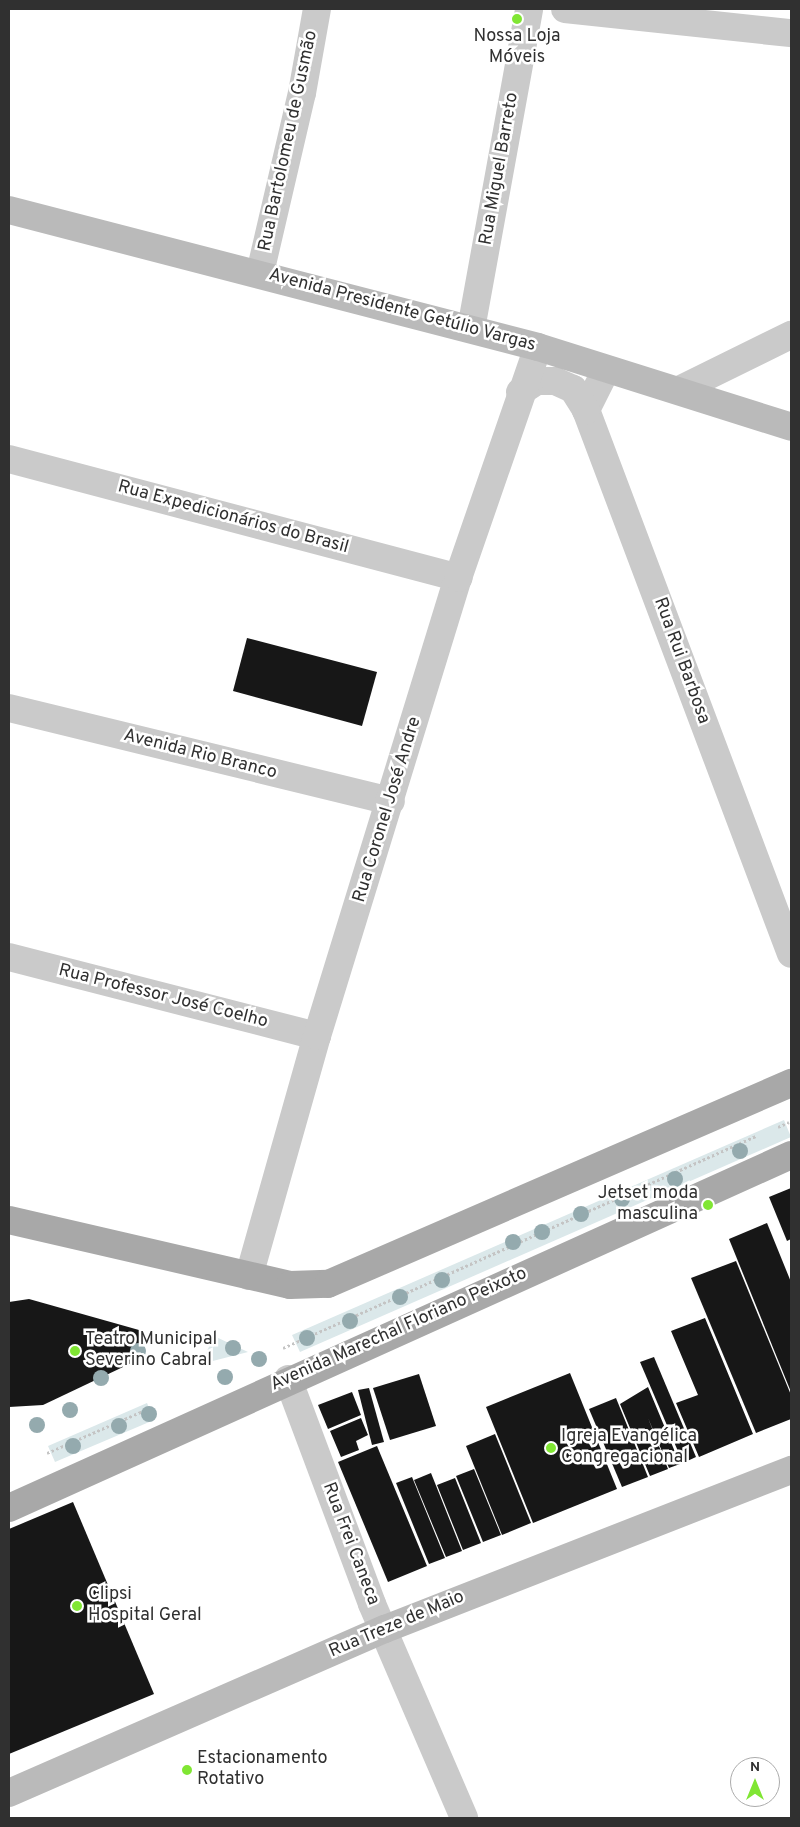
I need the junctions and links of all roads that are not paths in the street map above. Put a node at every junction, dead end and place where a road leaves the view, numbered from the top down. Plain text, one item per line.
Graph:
1 (316, 9) edge
2 (529, 9) edge
3 (565, 9) edge
4 (791, 32) edge
5 (9, 210) edge
6 (260, 273) junction
7 (471, 329) junction
8 (791, 335) edge
9 (538, 347) junction
10 (606, 370) junction
11 (679, 390) junction
12 (520, 392) junction
13 (586, 410) junction
14 (791, 427) edge
15 (9, 459) edge
16 (458, 578) junction
17 (9, 708) edge
18 (391, 801) junction
19 (791, 954) edge
20 (9, 957) edge
21 (317, 1036) junction
22 (791, 1083) edge
23 (791, 1155) edge
24 (9, 1220) edge
25 (249, 1276) junction
26 (288, 1379) junction
27 (791, 1470) edge
28 (9, 1508) edge
29 (384, 1629) junction
30 (9, 1793) edge
31 (464, 1818) edge

1 - 6 street, Rua Bartolomeu de Gusmão
2 - 7 street, Rua Miguel Barreto
3 - 4 street
5 - 6 main road, Avenida Presidente Getúlio Vargas
6 - 7 main road, Avenida Presidente Getúlio Vargas
7 - 9 main road, Avenida Presidente Getúlio Vargas
8 - 11 street
9 - 10 main road, Avenida Presidente Getúlio Vargas
9 - 12 street, Rua Coronel José Andre
10 - 11 main road, Avenida Presidente Getúlio Vargas
10 - 13 street
11 - 14 main road, Avenida Presidente Getúlio Vargas
12 - 13 street, Rua Rui Barbosa
12 - 16 street, Rua Coronel José Andre
13 - 19 street, Rua Rui Barbosa
15 - 16 street, Rua Expedicionários do Brasil
16 - 18 street, Rua Coronel José Andre
17 - 18 street, Avenida Rio Branco
18 - 21 street, Rua Coronel José Andre
20 - 21 street, Rua Professor José Coelho
21 - 25 street, Rua Coronel José Andre
22 - 25 main road
23 - 26 main road, Avenida Marechal Floriano Peixoto
24 - 25 main road
26 - 28 main road, Avenida Marechal Floriano Peixoto
26 - 29 street, Rua Frei Caneca
27 - 29 main road, Rua Treze de Maio
29 - 30 main road, Rua Treze de Maio
29 - 31 street, Rua Frei Caneca

